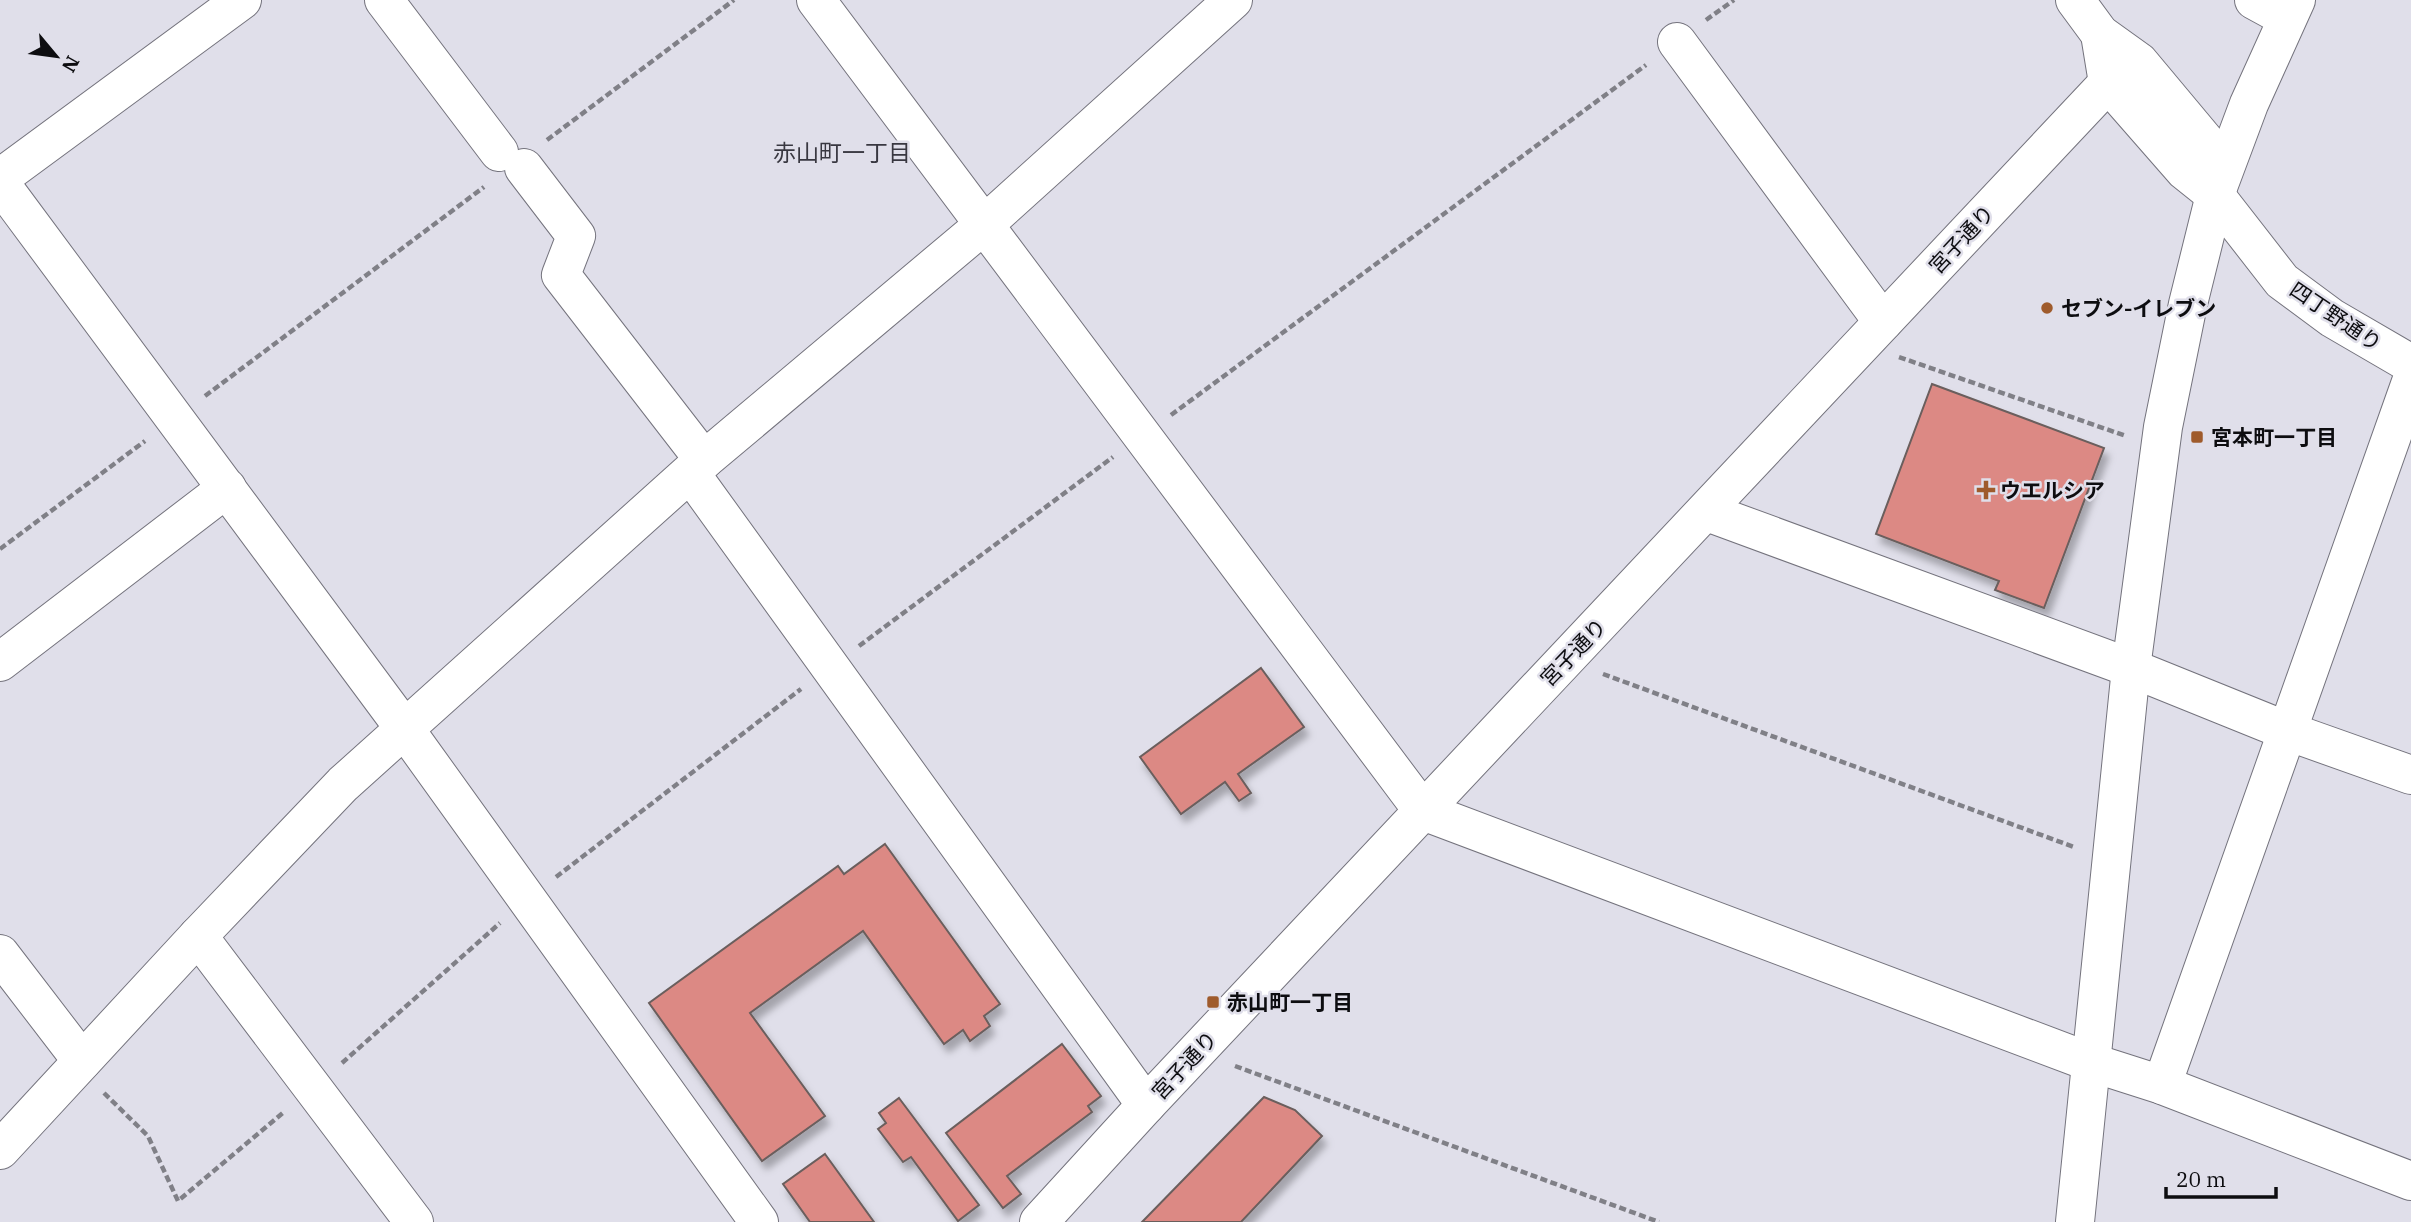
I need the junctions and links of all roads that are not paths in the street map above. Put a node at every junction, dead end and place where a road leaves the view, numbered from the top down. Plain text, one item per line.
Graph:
1 (242, 0) edge
2 (384, 0) edge
3 (816, 0) edge
4 (1233, 0) edge
5 (2075, 0) edge
6 (2254, 0) edge
7 (2291, 9) edge
8 (2100, 34) junction
9 (1677, 42) road end
10 (2108, 83) junction
11 (0, 181) edge
12 (2215, 195) junction
13 (986, 223) junction
14 (1873, 333) junction
15 (2411, 364) edge
16 (2411, 382) edge
17 (697, 467) junction
18 (227, 488) junction
19 (1707, 512) junction
20 (0, 662) edge
21 (2131, 668) junction
22 (404, 728) junction
23 (2287, 731) junction
24 (2411, 775) edge
25 (1423, 811) junction
26 (198, 936) junction
27 (0, 954) edge
28 (2090, 1062) junction
29 (80, 1063) junction
30 (2162, 1085) junction
31 (1146, 1105) junction
32 (0, 1150) edge
33 (2411, 1181) edge
34 (414, 1222) edge
35 (758, 1222) edge
36 (1039, 1222) edge
37 (2075, 1222) edge

1 - 11 street
2 - 17 street
3 - 13 street
4 - 13 street
5 - 8 street, 四丁野通り
6 - 7 street
7 - 12 street
8 - 10 street, 四丁野通り
8 - 12 street, 四丁野通り
9 - 14 street
10 - 12 street, 四丁野通り
10 - 14 street, 宮子通り
11 - 18 street
12 - 15 street, 四丁野通り
12 - 21 street
13 - 17 street
13 - 25 street
14 - 19 street, 宮子通り
16 - 23 street
17 - 22 street
17 - 31 street
18 - 20 street
18 - 22 street
19 - 21 street
19 - 25 street, 宮子通り
21 - 23 street
21 - 28 street
22 - 26 street
22 - 35 street
23 - 24 street
23 - 30 street
25 - 28 street
25 - 31 street, 宮子通り
26 - 29 street
26 - 34 street
27 - 29 street
28 - 30 street
28 - 37 street
29 - 32 street
30 - 33 street
31 - 36 street, 宮子通り

